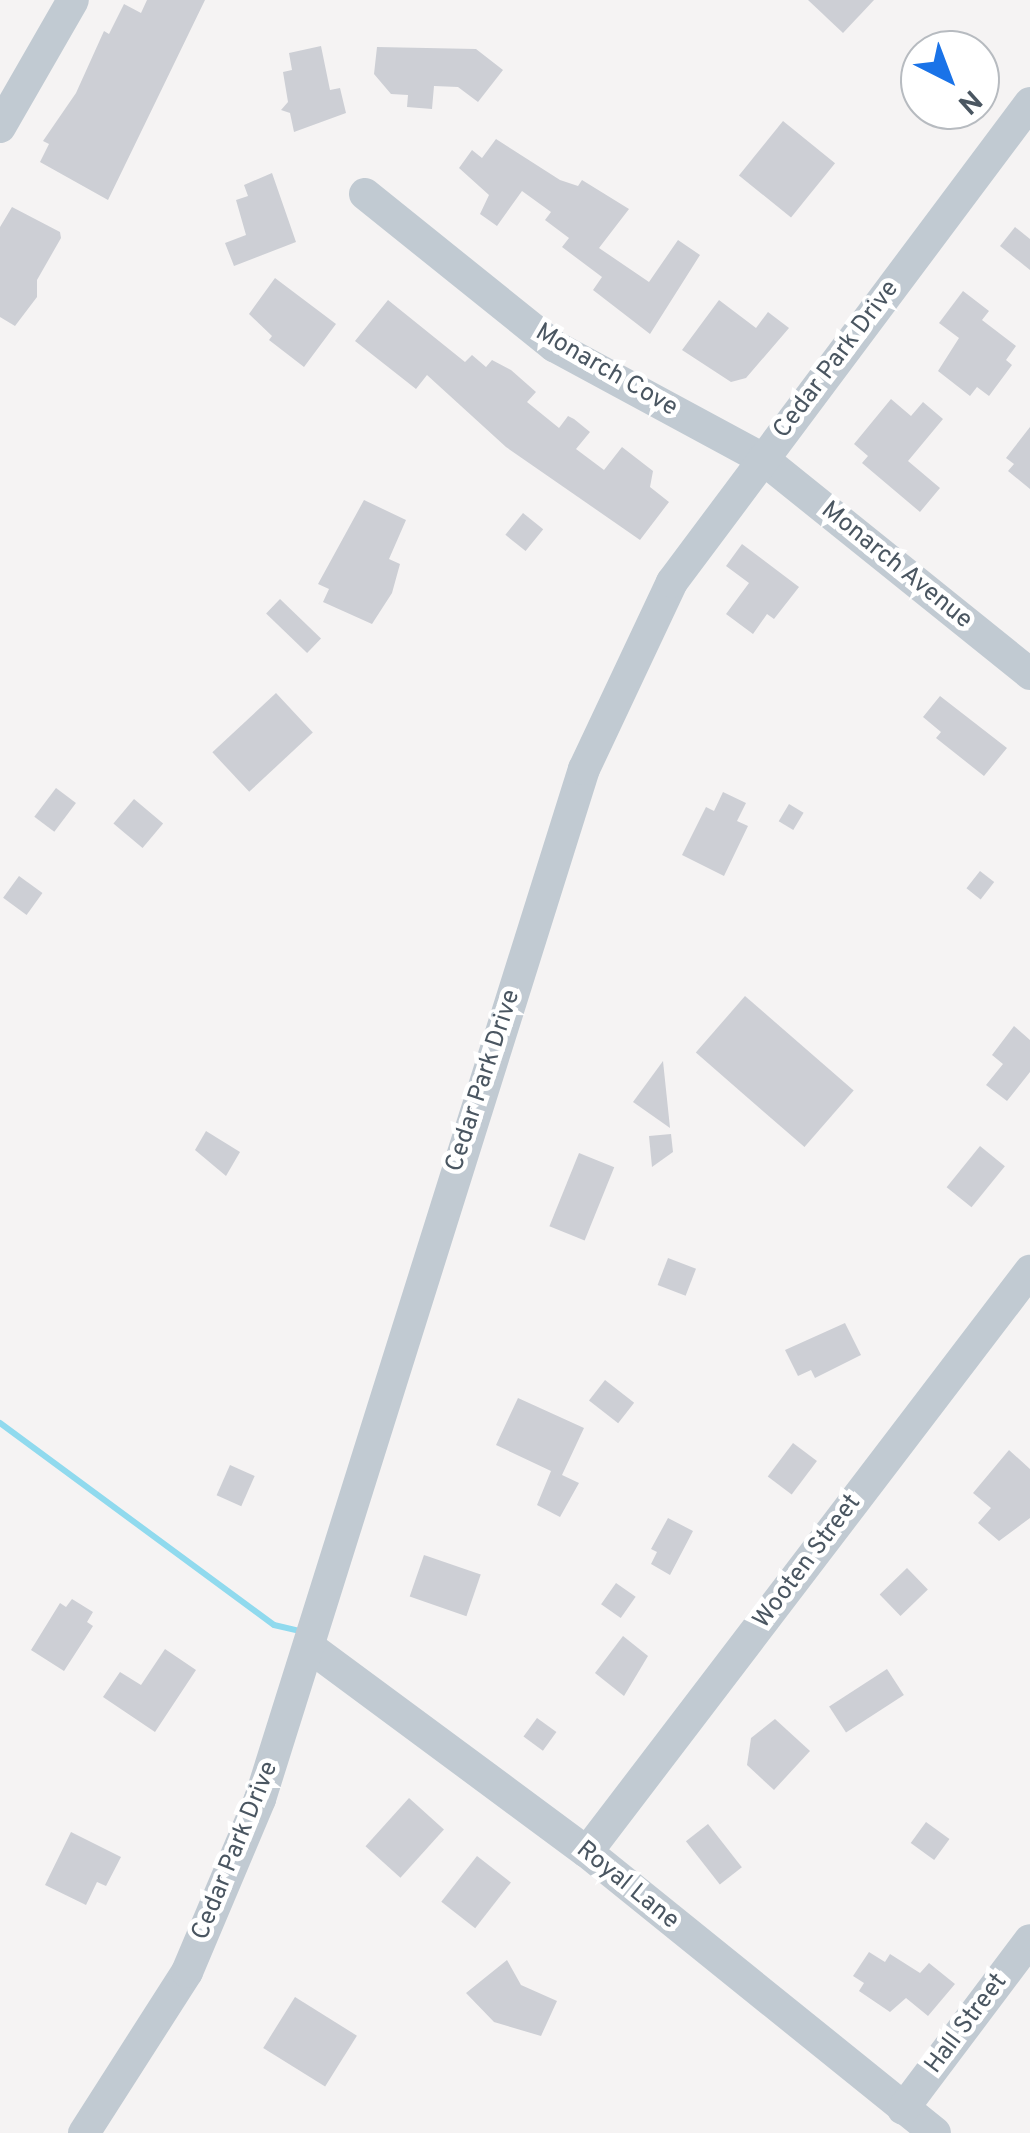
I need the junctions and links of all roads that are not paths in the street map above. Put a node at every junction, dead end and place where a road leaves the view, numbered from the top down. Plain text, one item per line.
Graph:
1 (73, 0) edge
2 (1030, 103) edge
3 (0, 127) edge
4 (365, 194) dead end
5 (763, 458) junction
6 (1030, 674) edge
7 (1030, 1271) edge
8 (311, 1648) junction
9 (587, 1852) junction
10 (1030, 1940) edge
11 (904, 2109) junction
12 (84, 2133) edge
13 (935, 2133) edge

1 - 3 street
2 - 5 street, Cedar Park Drive
4 - 5 street, Monarch Cove
5 - 6 street, Monarch Avenue
5 - 8 street, Cedar Park Drive
7 - 9 street, Wooten Street
8 - 9 street, Royal Lane
8 - 12 street, Cedar Park Drive
9 - 11 street, Royal Lane
10 - 11 street, Hall Street
11 - 13 street, Royal Lane

